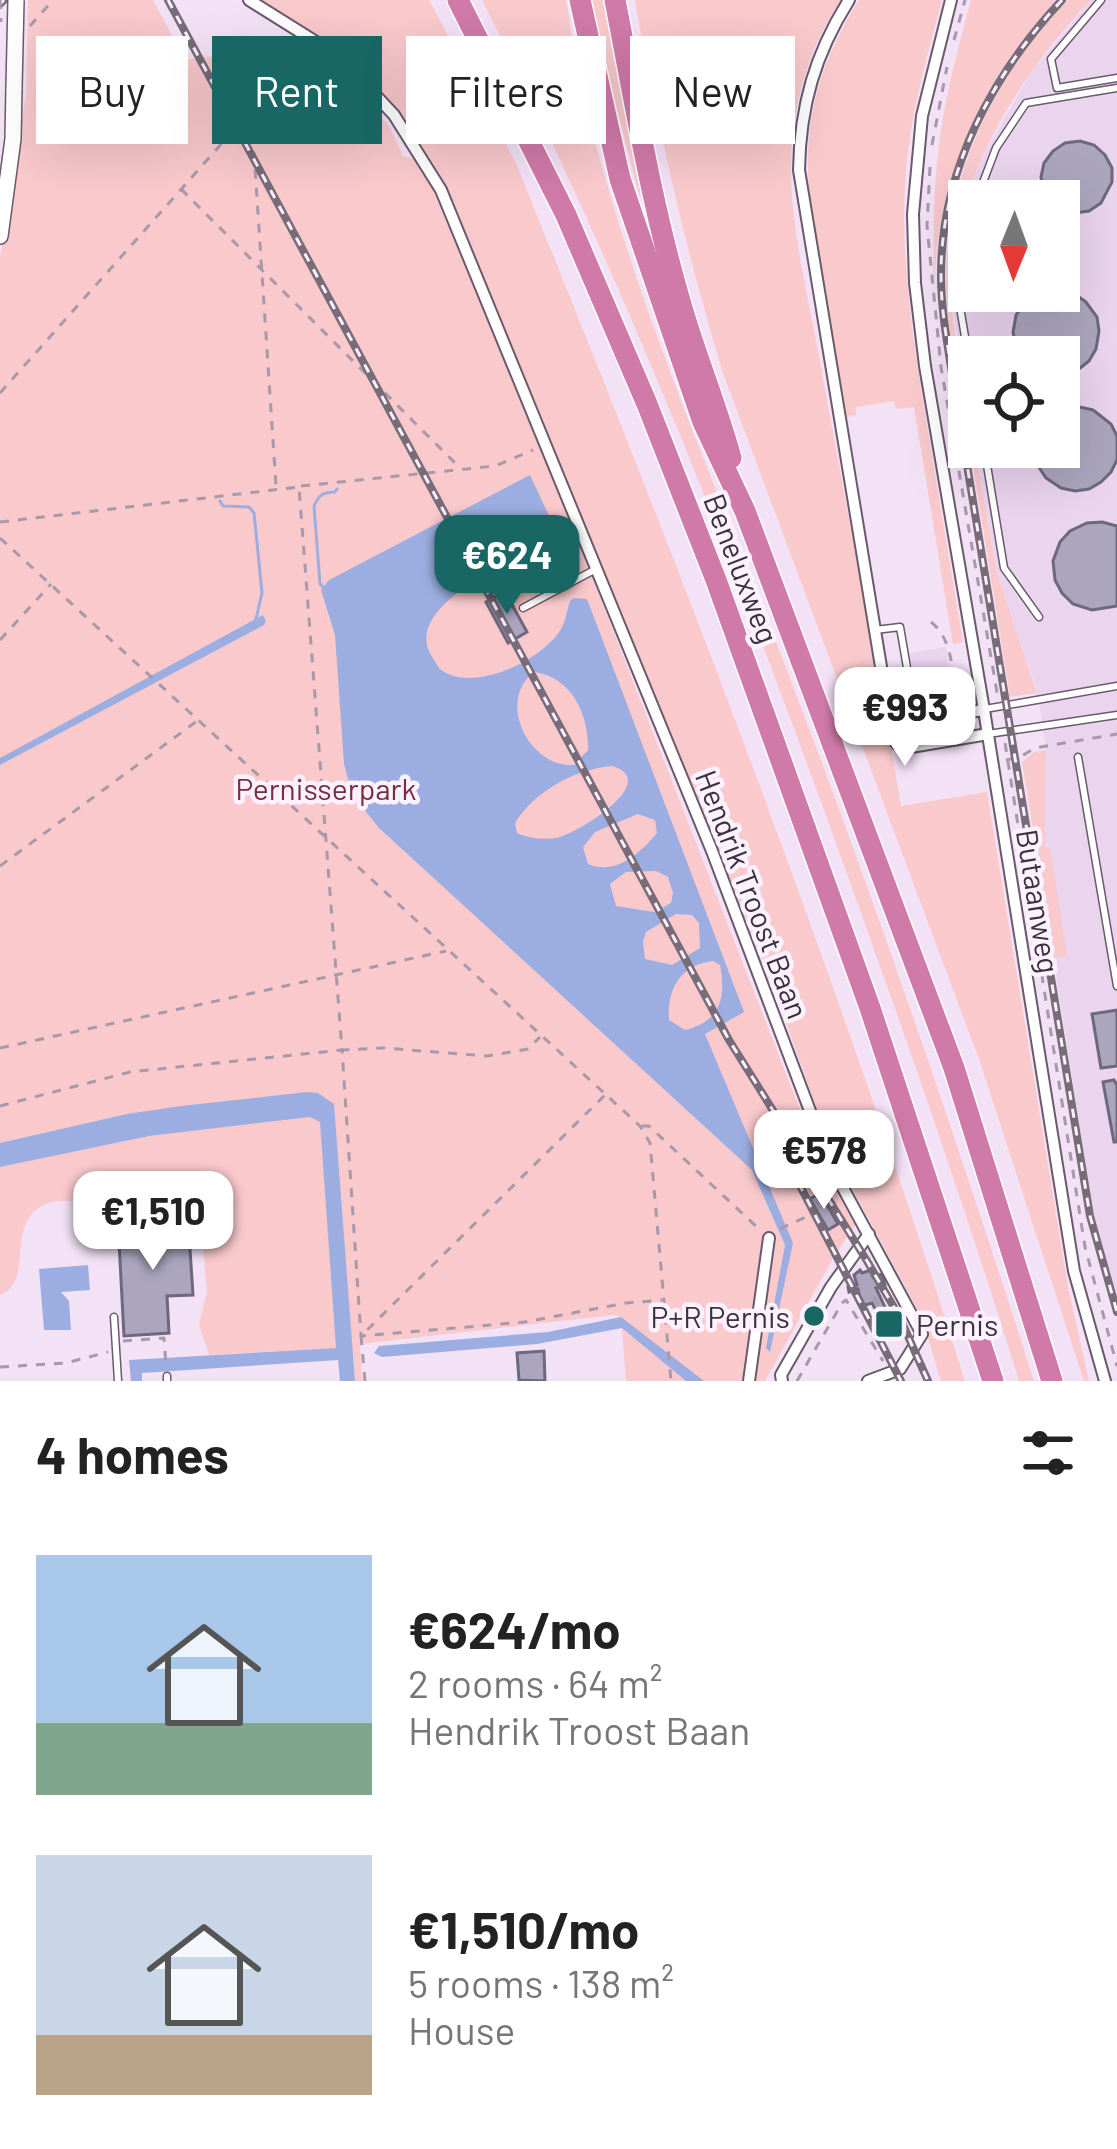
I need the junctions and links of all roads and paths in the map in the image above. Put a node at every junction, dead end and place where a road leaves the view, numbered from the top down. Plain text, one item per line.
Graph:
1 (16, 0) edge
2 (249, 0) edge
3 (458, 0) edge
4 (580, 0) edge
5 (615, 0) edge
6 (849, 0) edge
7 (951, 0) edge
8 (965, 0) edge
9 (1101, 0) edge
10 (954, 40) dead end
11 (1117, 78) edge
12 (14, 88) junction
13 (1117, 88) edge
14 (221, 144) edge
15 (253, 144) edge
16 (0, 178) edge
17 (984, 180) edge
18 (181, 189) junction
19 (0, 236) edge
20 (263, 272) junction
21 (0, 394) edge
22 (544, 446) junction
23 (987, 468) edge
24 (461, 469) junction
25 (299, 487) junction
26 (276, 488) junction
27 (746, 511) junction
28 (0, 522) edge
29 (0, 538) edge
30 (596, 569) junction
31 (51, 584) junction
32 (523, 608) dead end
33 (1040, 617) dead end
34 (931, 622) dead end
35 (875, 630) junction
36 (0, 640) edge
37 (1117, 686) edge
38 (886, 703) junction
39 (984, 710) junction
40 (958, 714) junction
41 (1117, 715) edge
42 (198, 720) junction
43 (916, 720) junction
44 (988, 734) junction
45 (1117, 734) edge
46 (923, 744) junction
47 (1078, 758) dead end
48 (992, 761) junction
49 (326, 838) junction
50 (0, 866) edge
51 (448, 950) junction
52 (335, 974) junction
53 (1116, 986) edge
54 (541, 1036) junction
55 (0, 1048) edge
56 (341, 1050) junction
57 (606, 1094) junction
58 (0, 1106) edge
59 (640, 1126) junction
60 (806, 1217) dead end
61 (772, 1234) junction
62 (869, 1234) junction
63 (874, 1297) dead end
64 (664, 1300) junction
65 (114, 1317) dead end
66 (361, 1336) junction
67 (116, 1346) junction
68 (909, 1354) junction
69 (0, 1367) edge
70 (891, 1372) junction
71 (167, 1378) edge
72 (118, 1381) edge
73 (365, 1381) edge
74 (671, 1381) edge
75 (748, 1381) edge
76 (782, 1381) edge
77 (797, 1381) edge
78 (868, 1381) edge
79 (992, 1381) edge
80 (1052, 1381) edge
81 (1106, 1381) edge

1 - 12 street, bridge
2 - 22 street, Hendrik Troost Baan
3 - 79 highway, Beneluxweg
4 - 27 highway
5 - 27 highway
6 - 35 street
7 - 39 street, Butaanweg
8 - 10 path
9 - 11 lane
12 - 16 street
12 - 19 street
13 - 17 lane
14 - 18 path
15 - 20 path
18 - 20 path
18 - 21 path
20 - 24 path
20 - 26 path
22 - 24 path
22 - 30 street, Hendrik Troost Baan
23 - 33 lane
24 - 25 path
25 - 26 path
25 - 49 path
26 - 28 path
27 - 80 highway, Beneluxweg
29 - 31 path
30 - 32 lane
30 - 62 street, Hendrik Troost Baan
31 - 36 path
31 - 42 path
34 - 40 path
35 - 38 street
35 - 43 lane
37 - 39 lane
38 - 43 street
38 - 46 street
39 - 40 street
39 - 44 street, Butaanweg
40 - 43 street
41 - 44 lane
42 - 49 path
42 - 50 path
43 - 46 lane
44 - 46 street
44 - 48 street, Butaanweg
45 - 48 path
47 - 53 lane
48 - 81 street, Butaanweg
49 - 51 path
49 - 52 path
51 - 52 path
51 - 54 path
52 - 55 path
52 - 56 path
54 - 56 path
54 - 57 path
56 - 58 path
56 - 66 path
57 - 59 path
57 - 66 path
59 - 61 path
59 - 64 path
60 - 61 path
61 - 75 street
62 - 68 street, Hendrik Troost Baan
62 - 76 street
63 - 68 path
64 - 66 path
64 - 74 path
65 - 67 lane
66 - 73 path
67 - 69 path
67 - 71 path
67 - 72 lane
68 - 70 street
70 - 77 path
70 - 78 street

